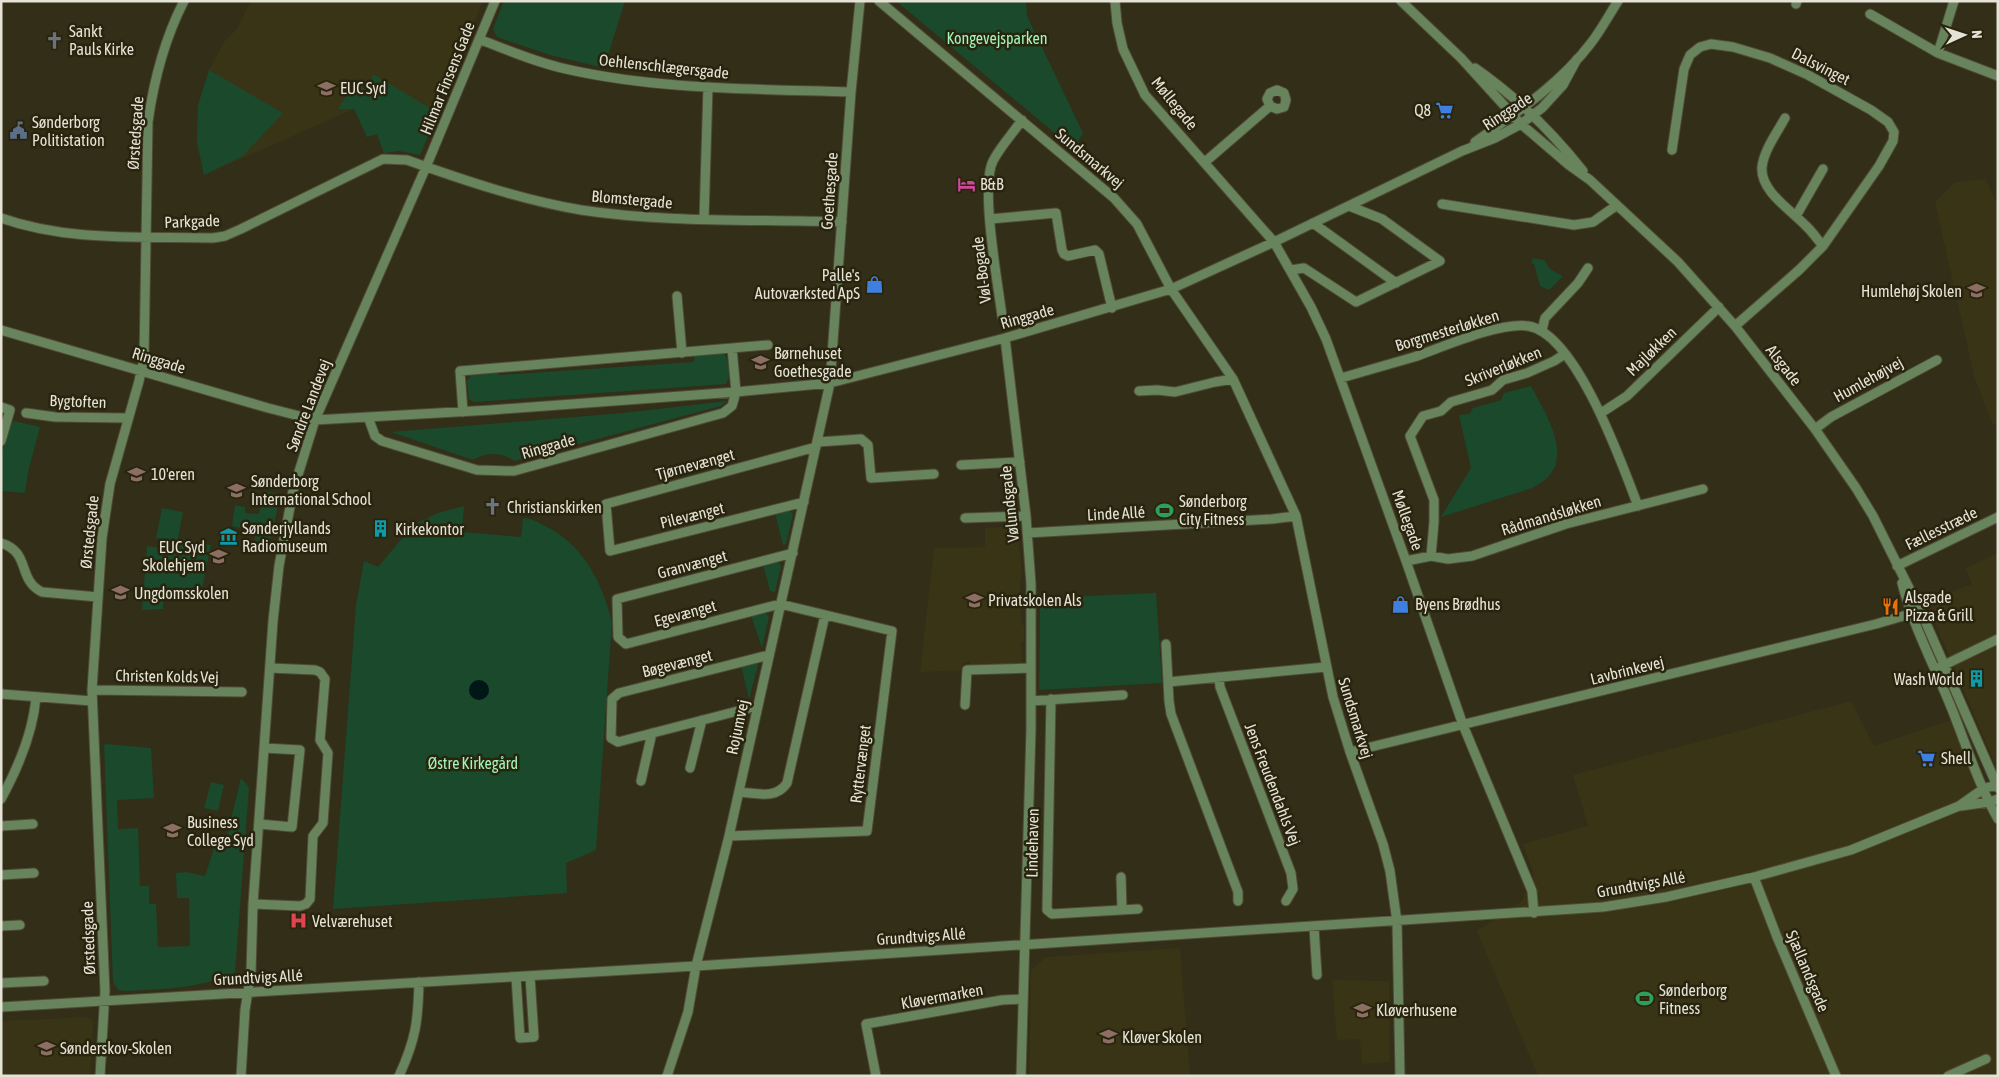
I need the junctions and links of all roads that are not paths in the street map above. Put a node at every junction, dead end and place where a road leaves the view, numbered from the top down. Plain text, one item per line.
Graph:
1 (184, 1) edge
2 (495, 1) edge
3 (860, 1) edge
4 (879, 1) edge
5 (1115, 1) edge
6 (1401, 1) edge
7 (1618, 1) edge
8 (1954, 1) edge
9 (1870, 14) dead end
10 (479, 39) junction
11 (1938, 53) junction
12 (1461, 58) junction
13 (1577, 60) junction
14 (1998, 76) edge
15 (708, 87) junction
16 (851, 92) junction
17 (1270, 106) dead end
18 (1524, 108) junction
19 (1513, 116) junction
20 (1532, 116) junction
21 (1785, 118) dead end
22 (1022, 120) junction
23 (1521, 124) junction
24 (1672, 150) dead end
25 (1462, 151) junction
26 (1205, 162) junction
27 (426, 167) junction
28 (1823, 170) dead end
29 (1590, 180) junction
30 (1442, 204) dead end
31 (1617, 205) junction
32 (1349, 206) junction
33 (1796, 216) junction
34 (1, 218) edge
35 (704, 219) junction
36 (990, 220) junction
37 (842, 222) junction
38 (1313, 223) junction
39 (146, 236) junction
40 (1274, 242) junction
41 (1823, 246) junction
42 (1588, 268) dead end
43 (1290, 270) junction
44 (1396, 283) junction
45 (1171, 289) junction
46 (677, 296) dead end
47 (1719, 307) junction
48 (1112, 308) junction
49 (1002, 316) dead end
50 (1735, 326) junction
51 (1, 330) edge
52 (1542, 330) junction
53 (1005, 338) junction
54 (768, 345) dead end
55 (732, 348) junction
56 (682, 353) junction
57 (1565, 354) junction
58 (1937, 360) dead end
59 (142, 370) junction
60 (1341, 378) junction
61 (1233, 379) junction
62 (830, 383) junction
63 (1139, 391) dead end
64 (736, 392) junction
65 (1, 407) edge
66 (463, 412) junction
67 (26, 413) dead end
68 (1601, 413) junction
69 (368, 417) junction
70 (128, 418) junction
71 (314, 420) junction
72 (1815, 429) junction
73 (1, 440) edge
74 (817, 444) junction
75 (1020, 462) junction
76 (961, 465) dead end
77 (934, 474) dead end
78 (1703, 488) dead end
79 (804, 502) junction
80 (1638, 506) junction
81 (1026, 516) junction
82 (1296, 516) junction
83 (1998, 516) edge
84 (965, 518) dead end
85 (610, 528) joint
86 (1027, 534) junction
87 (1, 542) edge
88 (793, 553) junction
89 (1431, 556) junction
90 (1406, 561) junction
91 (1897, 566) junction
92 (98, 597) junction
93 (780, 604) junction
94 (1910, 614) junction
95 (825, 615) junction
96 (617, 619) joint
97 (1998, 639) edge
98 (1166, 644) dead end
99 (768, 655) junction
100 (1326, 667) junction
101 (1940, 667) junction
102 (270, 668) junction
103 (1032, 668) junction
104 (1219, 677) junction
105 (1168, 682) junction
106 (92, 690) junction
107 (242, 692) dead end
108 (1, 694) edge
109 (1123, 695) dead end
110 (36, 697) junction
111 (1051, 700) junction
112 (92, 701) junction
113 (1031, 701) junction
114 (965, 705) dead end
115 (757, 706) junction
116 (702, 720) junction
117 (1463, 725) junction
118 (652, 733) junction
119 (264, 748) junction
120 (1350, 752) junction
121 (690, 768) dead end
122 (641, 781) dead end
123 (1993, 787) edge
124 (739, 792) junction
125 (1, 800) edge
126 (1995, 800) edge
127 (1959, 806) junction
128 (1998, 819) edge
129 (33, 824) dead end
130 (259, 824) junction
131 (1, 826) edge
132 (729, 836) junction
133 (34, 873) dead end
134 (1, 874) edge
135 (1754, 877) junction
136 (1120, 878) dead end
137 (1238, 901) dead end
138 (1286, 901) dead end
139 (253, 904) junction
140 (1138, 909) dead end
141 (1122, 910) junction
142 (1534, 913) junction
143 (1396, 922) junction
144 (20, 925) dead end
145 (1, 926) edge
146 (1314, 927) junction
147 (1025, 945) junction
148 (696, 966) junction
149 (1318, 975) dead end
150 (530, 976) junction
151 (516, 977) junction
152 (44, 981) dead end
153 (419, 982) junction
154 (1, 983) edge
155 (247, 992) junction
156 (1023, 998) junction
157 (105, 1000) junction
158 (1, 1007) edge
159 (1986, 1059) dead end
160 (100, 1076) edge
161 (241, 1076) edge
162 (399, 1076) edge
163 (667, 1076) edge
164 (876, 1076) edge
165 (1021, 1076) edge
166 (1400, 1076) edge
167 (1836, 1076) edge
168 (1948, 1076) edge

1 - 39 street, Ørstedsgade
2 - 10 street, Hilmar Finsens Gade
3 - 16 street, Goethesgade
4 - 22 street, Sundsmarkvej
5 - 26 street, Møllegade
6 - 12 street, Alsgade
7 - 13 street, Ringgade
8 - 11 street
9 - 11 street
10 - 15 street, Oehlenschlægersgade
10 - 27 street, Hilmar Finsens Gade
11 - 14 street
12 - 18 street, Alsgade
12 - 19 street, Alsgade
13 - 18 street, Ringgade
13 - 20 street, Ringgade
15 - 16 street, Oehlenschlægersgade
15 - 35 street
16 - 37 street, Goethesgade
17 - 26 street
18 - 19 street, Ringgade
18 - 20 street, Alsgade
19 - 23 street, Alsgade
19 - 25 street, Ringgade
20 - 23 street, Ringgade
20 - 29 street, Alsgade
21 - 33 street
22 - 36 street, Vøl-Bogade
22 - 45 street, Sundsmarkvej
23 - 25 street, Ringgade
23 - 29 street, Alsgade
24 - 41 street, Dalsvinget
25 - 32 street, Ringgade
26 - 40 street, Møllegade
27 - 35 street, Blomstergade
27 - 39 street, Parkgade
27 - 71 street, Søndre Landevej
28 - 33 street
29 - 31 street, Alsgade
30 - 31 street
31 - 47 street, Alsgade
32 - 38 street, Ringgade
32 - 44 street
33 - 41 street
34 - 39 street, Parkgade
35 - 37 street, Blomstergade
36 - 48 street, Vøl-Bogade
36 - 49 street, Vøl-Bogade
37 - 62 street, Goethesgade
38 - 40 street, Ringgade
38 - 44 street
39 - 59 street, Ørstedsgade
40 - 43 street, Møllegade
40 - 45 street, Ringgade
41 - 50 street, Dalsvinget
42 - 52 street
43 - 44 street
43 - 60 street, Møllegade
45 - 48 street, Ringgade
45 - 61 street, Sundsmarkvej
46 - 56 street
47 - 50 street, Alsgade
47 - 68 street, Majløkken
48 - 53 street, Ringgade
50 - 72 street, Alsgade
51 - 59 street, Ringgade
52 - 57 street
52 - 60 street, Borgmesterløkken
53 - 62 street, Ringgade
53 - 75 street, Vølundsgade
54 - 55 street
55 - 56 street
55 - 64 street
56 - 66 street
57 - 68 street
57 - 89 street, Skriverløkken
58 - 72 street, Humlehøjvej
59 - 70 street, Ørstedsgade
59 - 71 street, Ringgade
60 - 90 street, Møllegade
61 - 63 street
61 - 82 street, Sundsmarkvej
62 - 64 street, Ringgade
62 - 74 street, Rojumvej
64 - 66 street, Ringgade
64 - 69 street, Ringgade
65 - 73 street
66 - 69 street, Ringgade
67 - 70 street, Bygtoften
68 - 80 street
69 - 71 street, Ringgade
70 - 92 street, Ørstedsgade
71 - 102 street, Søndre Landevej
72 - 91 street, Alsgade
74 - 77 street
74 - 79 street, Rojumvej
74 - 85 street, Tjørnevænget
75 - 76 street
75 - 81 street, Vølundsgade
78 - 80 street, Rådmandsløkken
79 - 85 street, Pilevænget
79 - 88 street, Rojumvej
80 - 89 street, Rådmandsløkken
81 - 84 street
81 - 86 street, Vølundsgade
82 - 86 street, Linde Allé
82 - 100 street, Sundsmarkvej
83 - 91 street, Fællesstræde
86 - 103 street, Vølundsgade
87 - 92 street
88 - 93 street, Rojumvej
88 - 96 street, Granvænget
89 - 90 street, Rådmandsløkken
90 - 117 street, Møllegade
91 - 94 street, Alsgade
91 - 101 street, Alsgade
92 - 106 street, Ørstedsgade
93 - 95 street, Ryttervænget
93 - 96 street, Egevænget
93 - 99 street, Rojumvej
94 - 101 street, Alsgade
94 - 117 street, Lavbrinkevej
95 - 124 street
95 - 132 street, Ryttervænget
97 - 101 street
98 - 105 street
99 - 115 street, Rojumvej
99 - 118 street, Bøgevænget
100 - 104 street
100 - 120 street, Sundsmarkvej
101 - 123 street, Alsgade
101 - 123 street, Alsgade
102 - 119 street, Søndre Landevej
102 - 139 street
103 - 113 street, Vølundsgade
103 - 114 street
104 - 105 street
104 - 138 street, Jens Freudendahls Vej
105 - 137 street
106 - 107 street, Christen Kolds Vej
106 - 112 street, Ørstedsgade
108 - 110 street
109 - 111 street
110 - 112 street
110 - 125 street
111 - 113 street
111 - 141 street, Lindehaven
112 - 157 street, Ørstedsgade
113 - 147 street, Vølundsgade
115 - 116 street
115 - 124 street, Rojumvej
116 - 118 street
116 - 121 street
117 - 120 street, Lavbrinkevej
117 - 142 street, Møllegade
118 - 122 street
119 - 130 street, Søndre Landevej
119 - 130 street
120 - 143 street, Sundsmarkvej
123 - 126 street
123 - 127 street, Grundtvigs Allé
124 - 132 street, Rojumvej
126 - 127 street, Grundtvigs Allé
126 - 128 street
127 - 135 street, Grundtvigs Allé
129 - 131 street
130 - 139 street, Søndre Landevej
132 - 148 street, Rojumvej
133 - 134 street
135 - 142 street, Grundtvigs Allé
135 - 167 street, Sjællandsgade
136 - 141 street
139 - 155 street, Søndre Landevej
140 - 141 street, Lindehaven
142 - 143 street, Grundtvigs Allé
143 - 146 street, Grundtvigs Allé
143 - 166 street, Sundsmarkvej
144 - 145 street
146 - 147 street, Grundtvigs Allé
146 - 149 street
147 - 148 street, Grundtvigs Allé
147 - 156 street
148 - 150 street, Grundtvigs Allé
148 - 163 street, Rojumvej
150 - 151 street, Grundtvigs Allé
150 - 151 street
151 - 153 street, Grundtvigs Allé
152 - 154 street
153 - 155 street, Grundtvigs Allé
153 - 162 street
155 - 157 street, Grundtvigs Allé
155 - 161 street, Søndre Landevej
156 - 164 street, Kløvermarken
156 - 165 street
157 - 158 street, Grundtvigs Allé
157 - 160 street, Ørstedsgade
159 - 168 street

